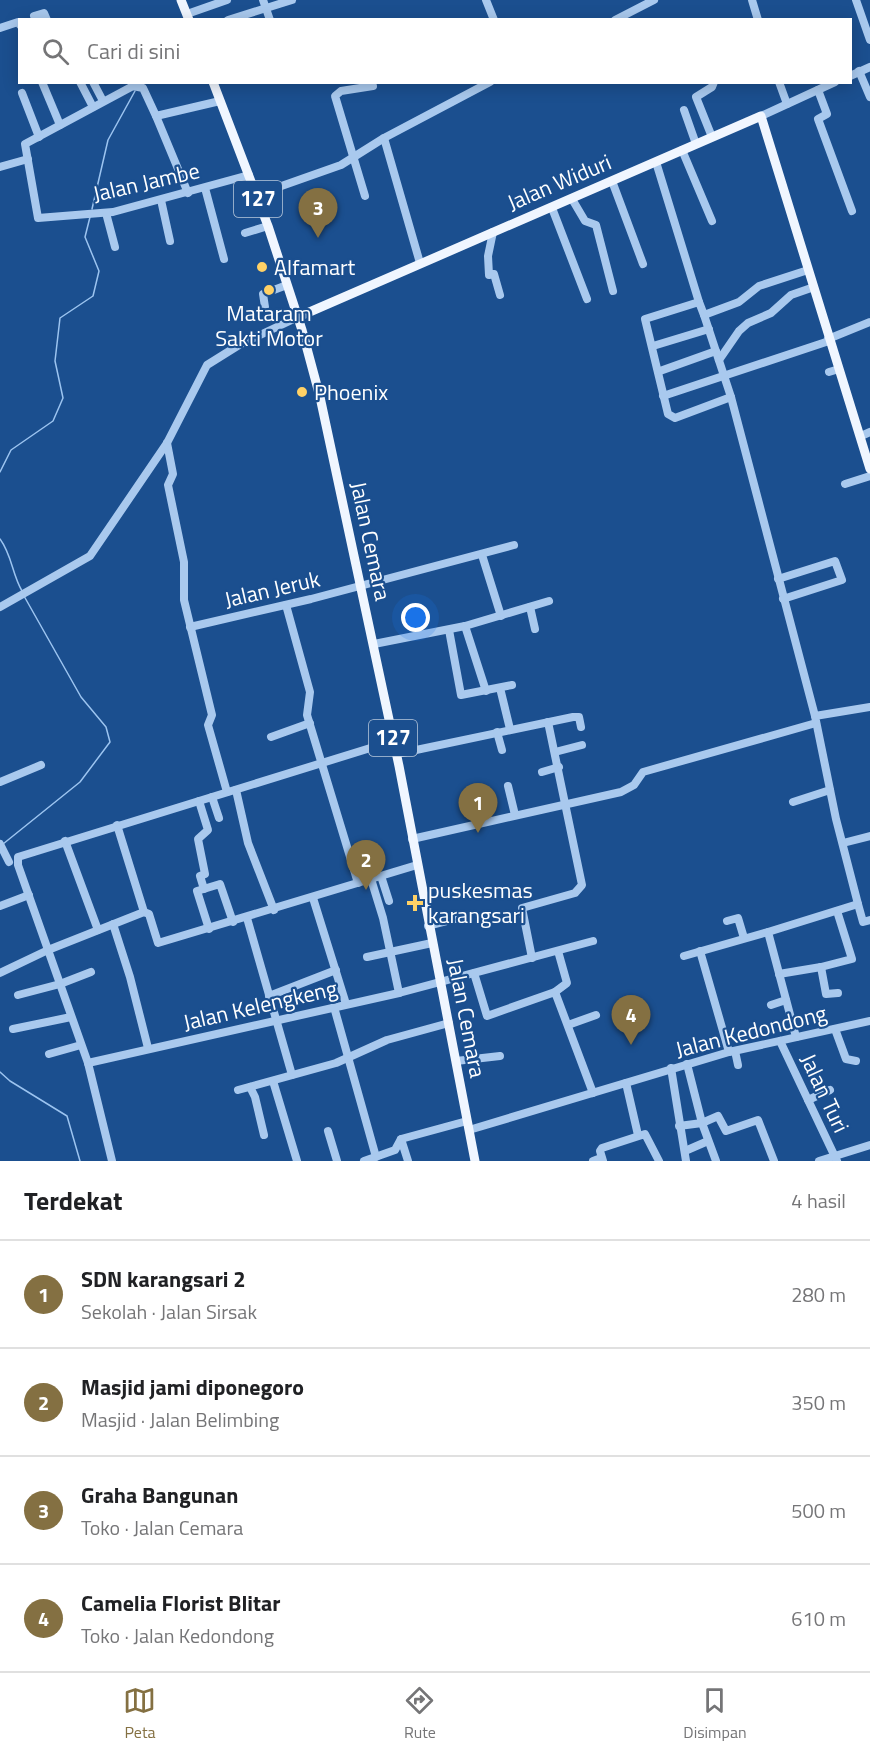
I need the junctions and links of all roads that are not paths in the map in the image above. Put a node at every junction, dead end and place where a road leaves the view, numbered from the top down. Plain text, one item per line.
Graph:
1 (181, 0) edge
2 (227, 0) edge
3 (292, 0) edge
4 (486, 0) edge
5 (654, 0) edge
6 (752, 0) edge
7 (856, 0) edge
8 (264, 4) edge
9 (34, 16) dead end
10 (188, 17) edge
11 (46, 18) edge
12 (232, 18) edge
13 (493, 18) edge
14 (619, 18) edge
15 (757, 18) edge
16 (18, 22) edge
17 (0, 28) edge
18 (870, 40) edge
19 (870, 67) edge
20 (860, 72) junction
21 (852, 74) edge
22 (43, 84) edge
23 (81, 84) edge
24 (94, 84) edge
25 (214, 84) edge
26 (486, 84) edge
27 (713, 84) edge
28 (780, 84) edge
29 (831, 84) edge
30 (142, 86) edge
31 (373, 86) dead end
32 (818, 90) junction
33 (22, 93) dead end
34 (870, 97) edge
35 (103, 101) junction
36 (220, 101) junction
37 (787, 104) junction
38 (93, 107) junction
39 (684, 110) dead end
40 (156, 116) junction
41 (761, 116) junction
42 (60, 125) junction
43 (39, 136) junction
44 (712, 137) junction
45 (384, 138) junction
46 (696, 144) junction
47 (682, 150) junction
48 (354, 157) junction
49 (28, 159) junction
50 (656, 162) junction
51 (0, 167) edge
52 (249, 176) junction
53 (612, 181) junction
54 (205, 188) junction
55 (188, 193) junction
56 (256, 195) junction
57 (365, 196) dead end
58 (572, 199) junction
59 (161, 201) junction
60 (552, 208) junction
61 (852, 212) dead end
62 (106, 213) junction
63 (712, 221) dead end
64 (268, 226) junction
65 (493, 232) junction
66 (245, 233) dead end
67 (170, 241) dead end
68 (115, 248) dead end
69 (224, 259) dead end
70 (420, 263) junction
71 (643, 264) dead end
72 (808, 270) junction
73 (287, 285) junction
74 (814, 287) junction
75 (613, 291) dead end
76 (500, 295) dead end
77 (587, 299) dead end
78 (699, 302) junction
79 (265, 307) dead end
80 (704, 315) junction
81 (298, 317) junction
82 (870, 322) edge
83 (709, 329) junction
84 (829, 340) junction
85 (653, 346) junction
86 (716, 351) junction
87 (719, 360) junction
88 (660, 371) junction
89 (724, 375) junction
90 (663, 396) junction
91 (731, 398) junction
92 (865, 434) edge
93 (167, 442) junction
94 (870, 469) edge
95 (870, 476) edge
96 (845, 484) dead end
97 (514, 545) dead end
98 (482, 555) junction
99 (778, 579) junction
100 (361, 585) junction
101 (783, 599) junction
102 (549, 601) dead end
103 (286, 605) junction
104 (0, 607) edge
105 (530, 608) junction
106 (501, 616) junction
107 (465, 626) junction
108 (190, 627) junction
109 (535, 629) dead end
110 (449, 630) junction
111 (374, 644) junction
112 (512, 685) dead end
113 (500, 688) junction
114 (486, 691) junction
115 (870, 707) edge
116 (816, 719) junction
117 (548, 722) junction
118 (310, 723) junction
119 (581, 727) dead end
120 (510, 729) junction
121 (497, 732) junction
122 (271, 737) dead end
123 (393, 741) junction
124 (582, 744) dead end
125 (502, 750) dead end
126 (555, 752) junction
127 (396, 754) junction
128 (321, 763) junction
129 (41, 765) dead end
130 (559, 767) junction
131 (542, 772) dead end
132 (0, 782) edge
133 (508, 786) dead end
134 (830, 790) junction
135 (232, 791) junction
136 (212, 797) junction
137 (194, 802) junction
138 (792, 802) dead end
139 (567, 804) junction
140 (515, 815) junction
141 (219, 818) dead end
142 (120, 831) junction
143 (870, 836) edge
144 (412, 839) junction
145 (65, 841) junction
146 (843, 843) junction
147 (1, 846) edge
148 (13, 860) junction
149 (0, 865) edge
150 (417, 865) junction
151 (381, 876) junction
152 (371, 879) junction
153 (358, 883) junction
154 (204, 889) junction
155 (29, 895) junction
156 (313, 898) junction
157 (389, 901) dead end
158 (858, 904) junction
159 (0, 906) edge
160 (274, 910) junction
161 (837, 911) junction
162 (144, 912) junction
163 (463, 917) dead end
164 (247, 918) junction
165 (870, 920) edge
166 (727, 921) dead end
167 (233, 922) junction
168 (113, 924) junction
169 (428, 926) junction
170 (209, 929) junction
171 (98, 930) junction
172 (768, 932) junction
173 (744, 938) junction
174 (593, 941) dead end
175 (432, 943) junction
176 (48, 950) junction
177 (558, 951) junction
178 (700, 951) junction
179 (391, 952) junction
180 (684, 956) dead end
181 (367, 957) dead end
182 (532, 958) junction
183 (821, 967) junction
184 (336, 970) junction
185 (92, 972) dead end
186 (0, 973) edge
187 (474, 973) junction
188 (780, 974) junction
189 (440, 983) junction
190 (60, 984) junction
191 (555, 992) junction
192 (399, 993) junction
193 (838, 993) dead end
194 (18, 995) dead end
195 (269, 996) junction
196 (786, 1000) junction
197 (346, 1004) junction
198 (771, 1005) dead end
199 (334, 1007) junction
200 (596, 1015) dead end
201 (71, 1017) junction
202 (276, 1021) junction
203 (870, 1021) edge
204 (448, 1023) junction
205 (568, 1025) junction
206 (14, 1029) dead end
207 (835, 1029) junction
208 (796, 1037) junction
209 (780, 1041) junction
210 (81, 1045) junction
211 (148, 1048) junction
212 (732, 1052) junction
213 (49, 1054) dead end
214 (500, 1056) dead end
215 (350, 1058) junction
216 (456, 1061) junction
217 (856, 1061) dead end
218 (88, 1064) junction
219 (687, 1064) junction
220 (738, 1065) dead end
221 (669, 1069) junction
222 (292, 1075) junction
223 (273, 1081) junction
224 (626, 1083) junction
225 (250, 1087) junction
226 (238, 1090) dead end
227 (830, 1090) dead end
228 (593, 1093) junction
229 (808, 1100) junction
230 (702, 1123) junction
231 (468, 1126) junction
232 (679, 1126) junction
233 (328, 1131) dead end
234 (264, 1135) dead end
235 (638, 1135) junction
236 (401, 1139) junction
237 (708, 1141) junction
238 (870, 1145) edge
239 (685, 1151) junction
240 (376, 1157) junction
241 (836, 1158) edge
242 (602, 1159) edge
243 (112, 1161) edge
244 (297, 1161) edge
245 (337, 1161) edge
246 (364, 1161) edge
247 (408, 1161) edge
248 (475, 1161) edge
249 (593, 1161) edge
250 (659, 1161) edge
251 (686, 1161) edge
252 (716, 1161) edge
253 (774, 1161) edge
254 (819, 1161) edge

1 - 10 main road
2 - 10 street
3 - 8 street
4 - 13 street
5 - 14 street
6 - 15 street
7 - 18 street
8 - 12 street
9 - 11 street
16 - 17 street
19 - 20 street
20 - 21 street
20 - 34 street
22 - 42 street
23 - 38 street
24 - 35 street
25 - 36 main road, Jalan Cemara / 127
26 - 45 street
27 - 44 street
28 - 37 street
29 - 32 street, Jalan Widuri
30 - 35 street
30 - 40 street
31 - 48 street
32 - 37 street, Jalan Widuri
32 - 61 street
33 - 43 street
35 - 38 street
36 - 40 street
36 - 52 main road, Jalan Cemara / 127
37 - 41 street, Jalan Widuri
38 - 42 street
39 - 46 street
40 - 55 street
41 - 44 main road, Jalan Widuri
41 - 72 main road
42 - 43 street
43 - 49 street
44 - 46 main road, Jalan Widuri
45 - 48 street
45 - 70 street
46 - 47 main road, Jalan Widuri
47 - 50 main road, Jalan Widuri
47 - 63 street
48 - 56 street
48 - 57 street
49 - 51 street
49 - 62 street, Jalan Jambe
50 - 53 main road, Jalan Widuri
50 - 78 street
52 - 54 street, Jalan Jambe
52 - 56 main road, Jalan Cemara / 127
53 - 58 main road, Jalan Widuri
53 - 71 street
54 - 55 street, Jalan Jambe
54 - 69 street
55 - 59 street, Jalan Jambe
56 - 64 main road, Jalan Cemara / 127
58 - 60 main road, Jalan Widuri
58 - 75 street
59 - 62 street, Jalan Jambe
59 - 67 street
60 - 65 main road, Jalan Widuri
60 - 77 street
62 - 68 street
64 - 66 street
64 - 73 main road, Jalan Cemara / 127
65 - 70 main road, Jalan Widuri
65 - 76 street
70 - 81 main road, Jalan Widuri
72 - 74 main road
72 - 80 street
73 - 79 street
73 - 81 main road, Jalan Cemara / 127
74 - 84 main road
74 - 87 street
78 - 80 street
78 - 85 street
80 - 83 street
81 - 93 street
81 - 100 main road, Jalan Cemara / 127
82 - 84 street
83 - 85 street
83 - 86 street
84 - 89 street
84 - 92 main road
85 - 88 street
86 - 87 street
86 - 88 street
87 - 89 street
88 - 90 street
89 - 90 street
89 - 91 street
90 - 91 street
91 - 99 street
92 - 94 main road
93 - 104 street
93 - 108 street
95 - 96 street
97 - 98 street, Jalan Jeruk
98 - 100 street, Jalan Jeruk
98 - 106 street
99 - 101 street
99 - 101 street
100 - 103 street, Jalan Jeruk
100 - 111 main road, Jalan Cemara / 127
101 - 116 street
102 - 105 street
103 - 108 street, Jalan Jeruk
103 - 118 street
105 - 106 street
105 - 109 street
106 - 107 street
107 - 110 street
107 - 114 street
108 - 135 street
110 - 111 street
110 - 114 street
111 - 123 main road, Jalan Cemara / 127
112 - 113 street
113 - 114 street
113 - 120 street
115 - 116 street
116 - 134 street
116 - 139 street
117 - 119 street
117 - 120 street
117 - 126 street
118 - 122 street
118 - 128 street
120 - 121 street
121 - 125 street
121 - 127 street
123 - 127 main road, Jalan Cemara / 127
123 - 128 street
124 - 126 street
126 - 130 street
127 - 144 main road, Jalan Cemara / 127
128 - 135 street
128 - 153 street
129 - 132 street
130 - 131 street
130 - 139 street
133 - 140 street
134 - 138 street
134 - 146 street
135 - 136 street
135 - 160 street
136 - 137 street
136 - 141 street
137 - 142 street
137 - 154 street
139 - 140 street
139 - 182 street
140 - 144 street
142 - 145 street
142 - 162 street
143 - 146 street
144 - 150 main road, Jalan Cemara / 127
145 - 148 street
145 - 171 street
146 - 158 street
147 - 148 street
148 - 149 street
148 - 155 street
150 - 151 street
150 - 169 main road, Jalan Cemara / 127
151 - 152 street
151 - 157 street
152 - 153 street
152 - 179 street
153 - 156 street
154 - 167 street
154 - 170 street
155 - 159 street
155 - 176 street
156 - 160 street
156 - 184 street
158 - 161 street
158 - 165 street
160 - 164 street
161 - 172 street
161 - 183 street
162 - 168 street
162 - 170 street
163 - 169 street
164 - 167 street
164 - 195 street
166 - 173 street
167 - 170 street
168 - 171 street
168 - 211 street
169 - 175 main road, Jalan Cemara / 127
171 - 176 street
172 - 173 street
172 - 188 street
173 - 178 street
174 - 177 street, Jalan Kelengkeng
175 - 179 street
175 - 189 main road, Jalan Cemara / 127
176 - 186 street
176 - 190 street
177 - 182 street, Jalan Kelengkeng
177 - 191 street
178 - 180 street
178 - 212 street
179 - 181 street
179 - 192 street
182 - 187 street, Jalan Kelengkeng
183 - 188 street
183 - 193 street
184 - 195 street
184 - 197 street
185 - 190 street
187 - 189 street, Jalan Kelengkeng
187 - 191 street
188 - 196 street
189 - 192 street, Jalan Kelengkeng
189 - 204 main road, Jalan Cemara / 127
190 - 194 street
190 - 201 street
191 - 205 street
192 - 197 street, Jalan Kelengkeng
195 - 202 street
196 - 198 street
196 - 208 street
197 - 199 street, Jalan Kelengkeng
199 - 202 street, Jalan Kelengkeng
199 - 215 street
200 - 205 street
201 - 206 street
201 - 210 street
202 - 211 street, Jalan Kelengkeng
202 - 222 street
203 - 207 street, Jalan Kedondong
204 - 215 street
204 - 216 main road, Jalan Cemara / 127
205 - 228 street
207 - 208 street, Jalan Kedondong
207 - 217 street
208 - 209 street, Jalan Kedondong
209 - 212 street, Jalan Kedondong
209 - 229 street, Jalan Turi
210 - 213 street
210 - 218 street
211 - 218 street, Jalan Kelengkeng
212 - 219 street, Jalan Kedondong
212 - 220 street
214 - 216 street
215 - 222 street
215 - 240 street
216 - 231 main road, Jalan Cemara / 127
218 - 243 street
219 - 221 street, Jalan Kedondong
219 - 230 street
221 - 224 street, Jalan Kedondong
221 - 232 street
222 - 223 street
223 - 225 street
223 - 244 street
224 - 228 street, Jalan Kedondong
224 - 235 street
225 - 226 street
225 - 234 street
227 - 229 street
228 - 231 street, Jalan Kedondong
229 - 241 street, Jalan Turi
230 - 232 street
230 - 237 street
230 - 253 street
231 - 236 street, Jalan Kedondong
231 - 248 main road, Jalan Cemara / 127
232 - 239 street
233 - 245 street
235 - 242 street
235 - 250 street
236 - 240 street
236 - 247 street
237 - 239 street
237 - 252 street
238 - 241 street
239 - 251 street
240 - 246 street
241 - 254 street
242 - 249 street

